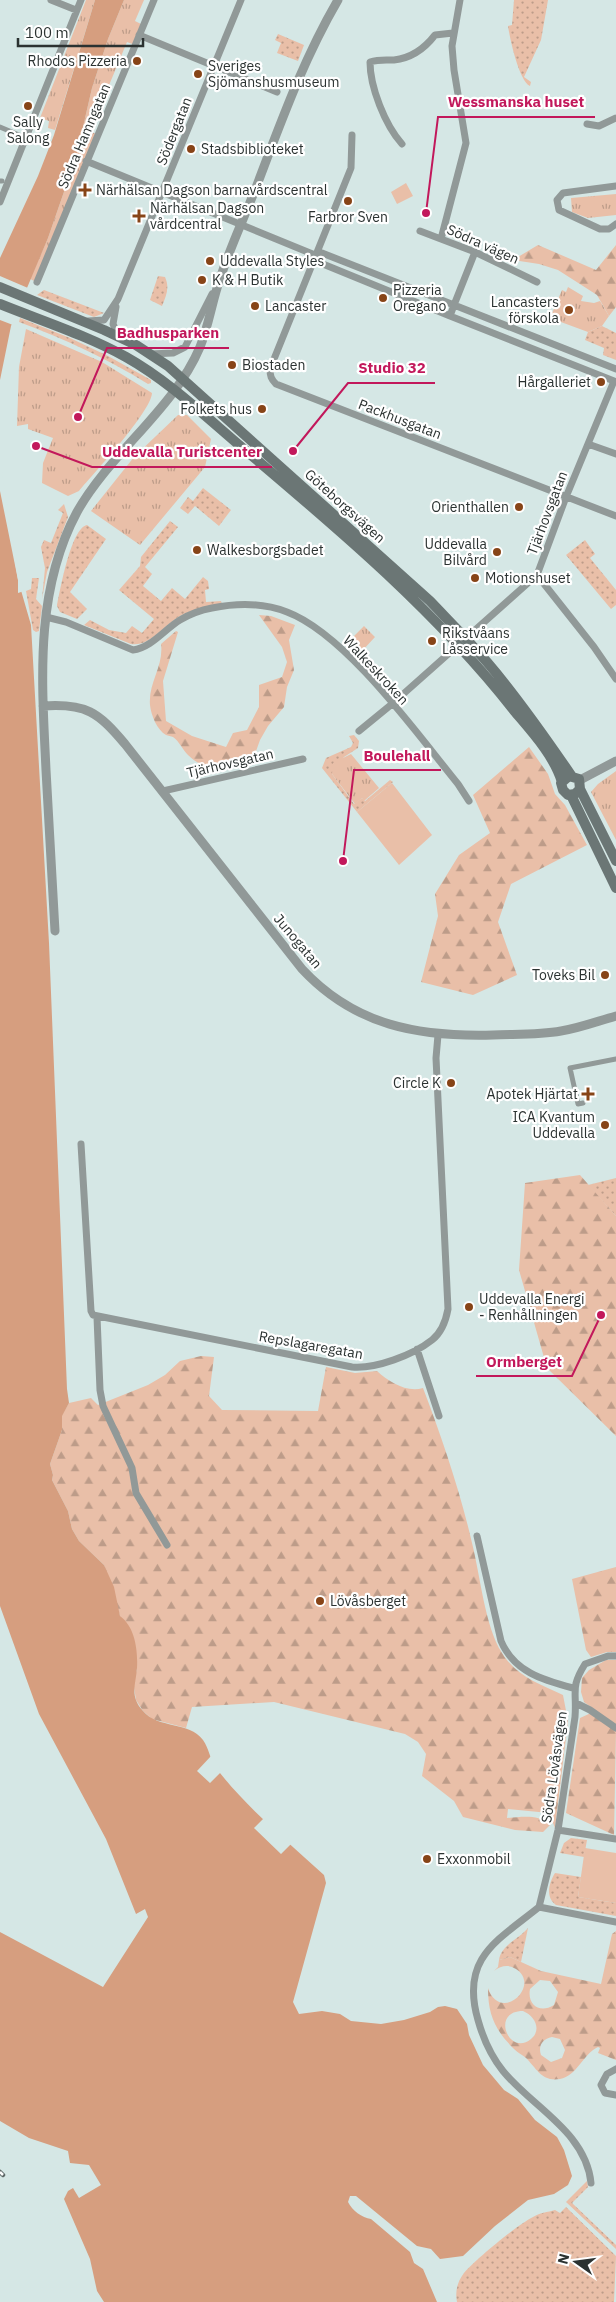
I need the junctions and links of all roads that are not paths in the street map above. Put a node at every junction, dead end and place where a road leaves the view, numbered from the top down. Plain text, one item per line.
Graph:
1 (52, 0) edge
2 (81, 0) edge
3 (154, 0) edge
4 (241, 0) edge
5 (338, 0) edge
6 (460, 0) edge
7 (76, 10) junction
8 (453, 33) junction
9 (139, 35) junction
10 (214, 66) junction
11 (278, 92) dead end
12 (616, 118) edge
13 (588, 124) dead end
14 (0, 127) edge
15 (352, 135) dead end
16 (26, 138) junction
17 (402, 144) dead end
18 (86, 161) junction
19 (616, 186) edge
20 (162, 193) junction
21 (0, 202) edge
22 (616, 224) edge
23 (241, 226) junction
24 (420, 231) dead end
25 (440, 239) junction
26 (475, 252) junction
27 (315, 256) junction
28 (220, 277) junction
29 (37, 282) dead end
30 (537, 282) dead end
31 (0, 287) edge
32 (118, 299) junction
33 (0, 304) edge
34 (454, 305) junction
35 (450, 316) junction
36 (84, 321) junction
37 (119, 337) junction
38 (150, 354) junction
39 (616, 369) edge
40 (182, 378) junction
41 (615, 379) edge
42 (173, 390) junction
43 (588, 444) junction
44 (616, 454) edge
45 (566, 497) junction
46 (616, 516) edge
47 (537, 575) junction
48 (46, 617) junction
49 (462, 641) junction
50 (616, 679) edge
51 (392, 704) junction
52 (43, 706) junction
53 (359, 731) dead end
54 (303, 759) dead end
55 (616, 760) edge
56 (577, 781) junction
57 (562, 782) junction
58 (163, 791) junction
59 (571, 795) junction
60 (469, 801) dead end
61 (616, 861) edge
62 (616, 888) edge
63 (54, 931) dead end
64 (616, 1016) edge
65 (438, 1035) junction
66 (616, 1059) edge
67 (583, 1103) dead end
68 (81, 1144) dead end
69 (97, 1317) junction
70 (417, 1349) junction
71 (439, 1416) dead end
72 (477, 1536) dead end
73 (167, 1545) dead end
74 (616, 1656) edge
75 (574, 1688) junction
76 (576, 1703) junction
77 (616, 1728) edge
78 (558, 1830) junction
79 (616, 1840) edge
80 (539, 1907) junction
81 (616, 1922) edge
82 (616, 2069) edge
83 (616, 2095) edge
84 (591, 2182) dead end

1 - 7 street
2 - 7 street
3 - 9 street, Södra Hamngatan
4 - 10 street, Södergatan
5 - 23 street
6 - 8 street
7 - 16 street
8 - 17 street
8 - 25 street
9 - 10 street
9 - 18 street, Södra Hamngatan
10 - 11 street
10 - 20 street, Södergatan
12 - 13 street
14 - 16 street
15 - 27 street
16 - 21 street
18 - 20 street
18 - 29 street, Södra Hamngatan
19 - 22 street
20 - 23 street
20 - 32 street, Södergatan
23 - 27 street
23 - 28 street
24 - 25 street, Södra vägen
25 - 26 street, Södra vägen
26 - 30 street, Södra vägen
26 - 34 street
27 - 34 street
27 - 35 street
27 - 45 street, Packhusgatan
28 - 38 street
28 - 40 street
31 - 36 main road, Göteborgsvägen
32 - 36 street, Södergatan
32 - 37 street, Södergatan
33 - 42 main road, Göteborgsvägen
34 - 35 street
34 - 39 street
35 - 41 street
36 - 37 main road, Göteborgsvägen
37 - 38 main road, Göteborgsvägen
38 - 40 main road, Göteborgsvägen
40 - 42 street
40 - 49 main road, Göteborgsvägen
41 - 43 street, Tjärhovsgatan
42 - 48 street
42 - 49 main road, Göteborgsvägen
43 - 44 street
43 - 45 street, Tjärhovsgatan
45 - 46 street, Packhusgatan
45 - 47 street, Tjärhovsgatan
47 - 49 street, Tjärhovsgatan
47 - 50 street
48 - 51 street, Walkeskroken
48 - 52 street
49 - 51 street, Tjärhovsgatan
49 - 56 main road, Göteborgsvägen
49 - 57 main road, Göteborgsvägen
51 - 53 street, Tjärhovsgatan
51 - 60 street, Walkeskroken
52 - 58 street, Junogatan
52 - 63 street
54 - 58 street, Tjärhovsgatan
55 - 56 street
56 - 57 main road
56 - 59 main road
56 - 61 main road, Göteborgsvägen
57 - 59 main road, Göteborgsvägen
58 - 65 street, Junogatan
59 - 62 main road, Göteborgsvägen
64 - 65 street, Junogatan
65 - 70 street, Repslagaregatan
66 - 67 street
68 - 69 street
69 - 70 street, Repslagaregatan
69 - 73 street
70 - 71 street
72 - 75 street
74 - 75 street
75 - 76 street, Södra Lövåsvägen
76 - 77 street
76 - 78 street, Södra Lövåsvägen
78 - 79 street
78 - 80 street, Södra Lövåsvägen
80 - 81 street
80 - 84 street
82 - 83 street

